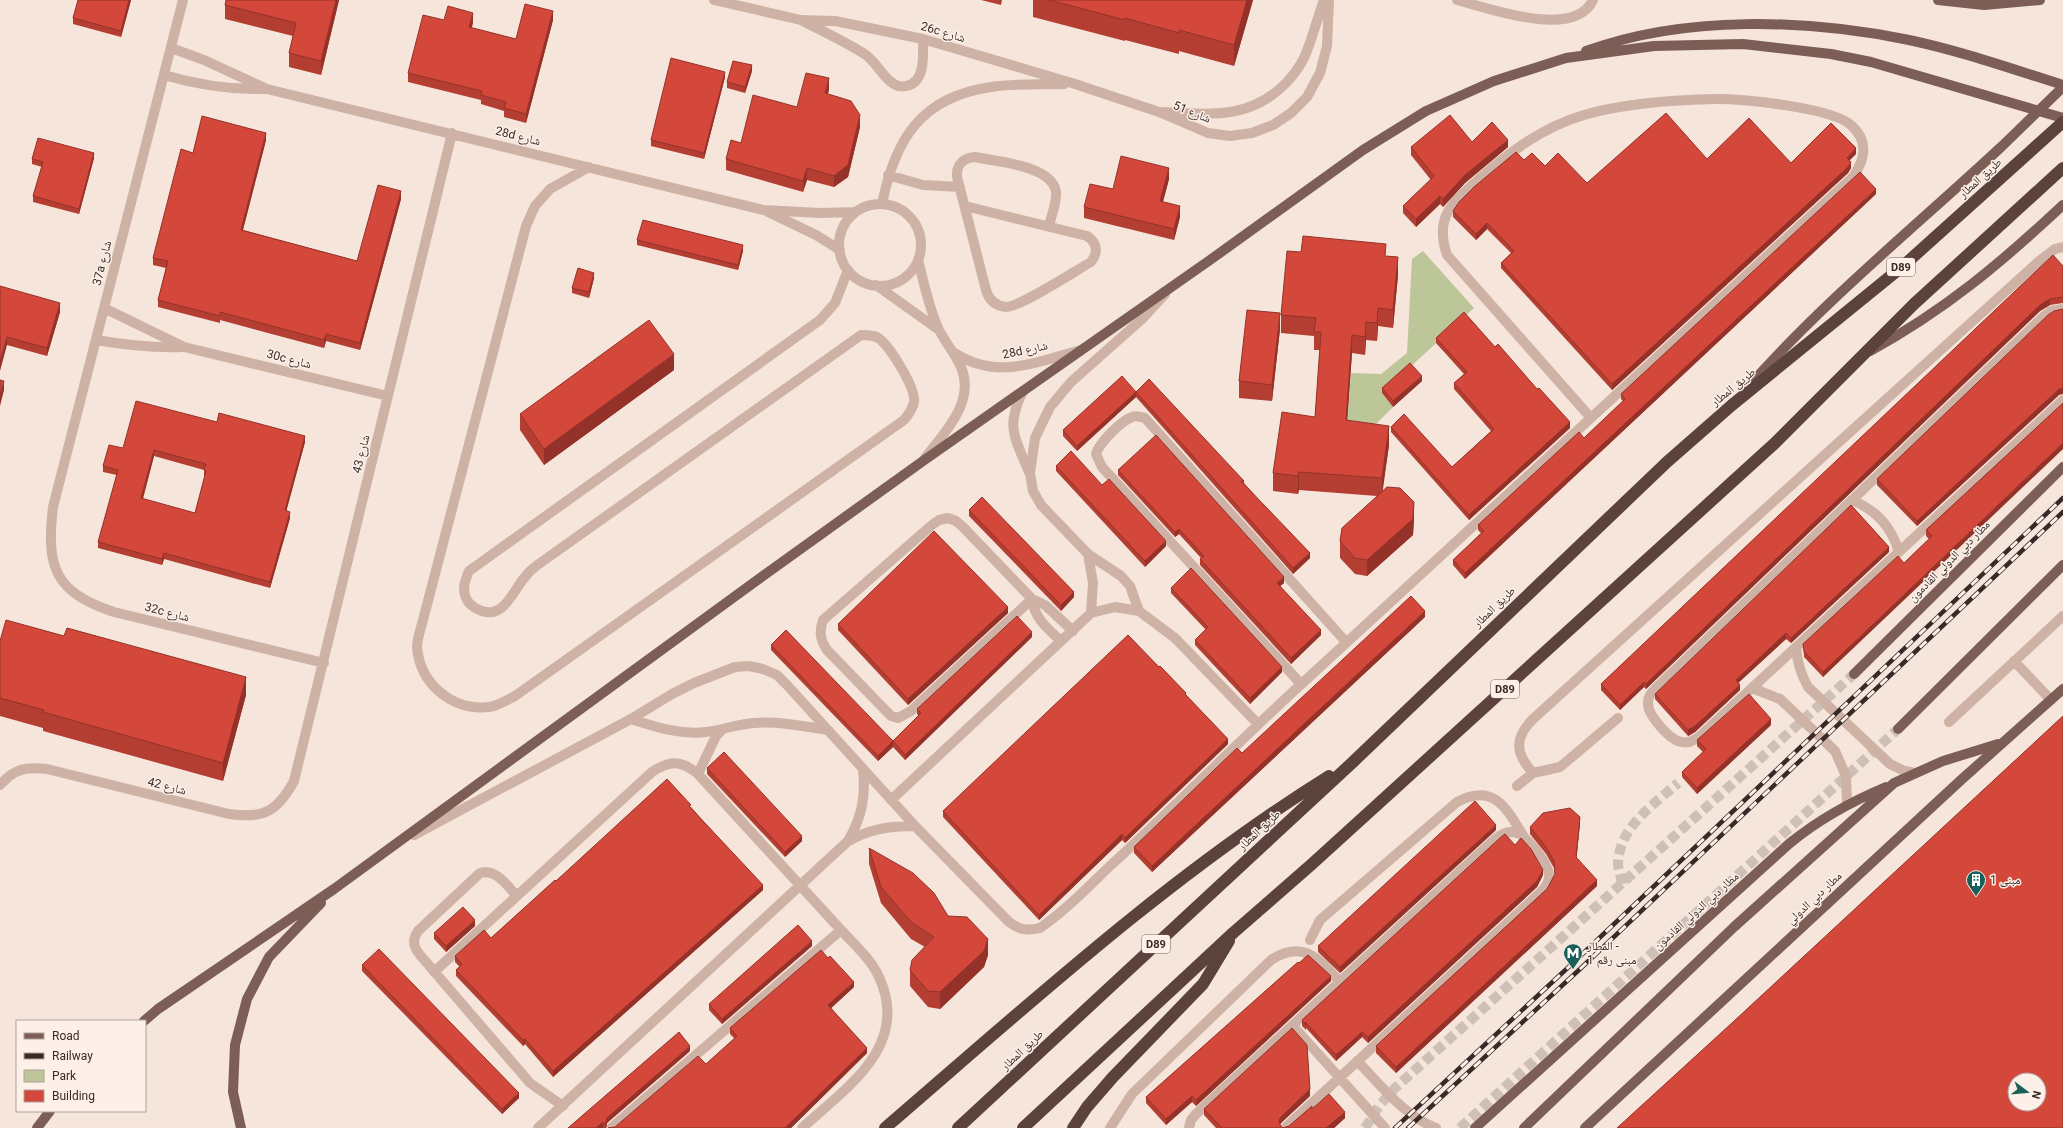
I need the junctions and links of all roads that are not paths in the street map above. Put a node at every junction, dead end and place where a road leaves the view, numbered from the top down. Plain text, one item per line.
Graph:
1 (183, 0) edge
2 (714, 0) edge
3 (1324, 0) edge
4 (1329, 0) edge
5 (1457, 0) edge
6 (1593, 0) edge
7 (1938, 0) edge
8 (2040, 0) edge
9 (801, 20) junction
10 (923, 39) junction
11 (171, 48) junction
12 (1566, 58) junction
13 (164, 75) junction
14 (1072, 83) junction
15 (2063, 86) edge
16 (267, 89) junction
17 (1159, 112) junction
18 (2063, 118) edge
19 (2063, 122) edge
20 (452, 134) junction
21 (589, 167) junction
22 (2063, 168) edge
23 (888, 175) junction
24 (960, 188) junction
25 (882, 204) junction
26 (2063, 205) edge
27 (965, 206) junction
28 (763, 210) junction
29 (855, 212) junction
30 (1049, 226) junction
31 (2063, 247) edge
32 (840, 250) junction
33 (918, 260) junction
34 (848, 270) junction
35 (876, 285) junction
36 (1171, 288) junction
37 (104, 308) junction
38 (2063, 309) edge
39 (939, 330) junction
40 (96, 340) junction
41 (184, 347) junction
42 (1081, 350) junction
43 (953, 352) junction
44 (1865, 354) junction
45 (1022, 391) junction
46 (388, 396) junction
47 (2063, 400) edge
48 (1732, 405) junction
49 (1591, 418) junction
50 (923, 461) junction
51 (2063, 467) edge
52 (1030, 474) junction
53 (1852, 500) junction
54 (50, 534) joint
55 (1899, 552) junction
56 (1088, 554) junction
57 (2063, 565) edge
58 (1032, 599) junction
59 (1139, 611) junction
60 (1090, 613) junction
61 (2063, 616) edge
62 (1072, 631) junction
63 (1061, 641) junction
64 (1346, 642) junction
65 (1796, 647) junction
66 (2014, 661) junction
67 (324, 663) junction
68 (1854, 674) tunnel mouth
69 (1301, 684) junction
70 (1752, 688) junction
71 (2063, 689) edge
72 (2051, 700) junction
73 (1618, 718) dead end
74 (631, 719) junction
75 (1949, 722) dead end
76 (1258, 724) junction
77 (724, 728) junction
78 (1898, 729) tunnel mouth
79 (828, 730) junction
80 (2002, 742) junction
81 (1354, 761) junction
82 (863, 768) junction
83 (1533, 773) junction
84 (1915, 773) junction
85 (698, 774) junction
86 (294, 781) joint
87 (1894, 783) junction
88 (0, 785) edge
89 (1517, 786) dead end
90 (891, 800) junction
91 (1847, 804) junction
92 (915, 826) junction
93 (1525, 838) junction
94 (847, 842) junction
95 (392, 846) junction
96 (800, 886) junction
97 (334, 889) junction
98 (516, 895) junction
99 (841, 930) junction
100 (1233, 933) junction
101 (1310, 940) dead end
102 (434, 972) junction
103 (1340, 982) junction
104 (145, 1020) edge
105 (1293, 1026) junction
106 (1357, 1061) junction
107 (1339, 1077) junction
108 (562, 1106) junction
109 (49, 1112) edge
110 (37, 1128) edge
111 (241, 1128) edge
112 (538, 1128) edge
113 (611, 1128) edge
114 (802, 1128) edge
115 (885, 1128) edge
116 (958, 1128) edge
117 (1023, 1128) edge
118 (1073, 1128) edge
119 (1110, 1128) edge
120 (1189, 1128) edge
121 (1285, 1128) edge
122 (1385, 1128) edge
123 (1436, 1128) edge
124 (1475, 1128) edge
125 (1524, 1128) edge
126 (1585, 1128) edge

1 - 11 street, 37a شارع
2 - 9 street, 26c شارع
3 - 17 street, شارع 51
4 - 17 street, شارع 51
5 - 6 street
7 - 8 main road
9 - 10 street, 26c شارع
9 - 10 street
10 - 14 street, 26c شارع
11 - 13 street, 37a شارع
11 - 16 street
12 - 15 main road
12 - 18 main road
12 - 36 main road
13 - 16 street
13 - 37 street, 37a شارع
14 - 17 street, 26c شارع
14 - 23 street
15 - 48 main road
16 - 20 street, 28d شارع
19 - 48 highway, طريق المطار / D89
20 - 21 street, 28d شارع
20 - 46 street, شارع 43
21 - 28 street, 28d شارع
21 - 34 street
22 - 44 highway, D89
23 - 24 street
23 - 25 street
24 - 27 street
24 - 30 street
25 - 29 street
25 - 33 street
26 - 44 main road
27 - 30 street
27 - 30 street
28 - 29 street, 28d شارع
28 - 32 street, 28d شارع
29 - 32 street
31 - 83 street
32 - 34 street
33 - 35 street
33 - 39 street, 28d شارع
34 - 35 street
35 - 39 street, 28d شارع
36 - 42 main road
36 - 52 street
37 - 40 street, 37a شارع
37 - 41 street, 30c شارع
38 - 53 street
39 - 43 street, 28d شارع
40 - 41 street, 30c شارع
40 - 54 street, 37a شارع
41 - 46 street, 30c شارع
42 - 43 street, 28d شارع
42 - 45 main road
43 - 50 street, 28d شارع
44 - 100 highway, D89
45 - 50 main road
45 - 52 street
46 - 67 street, شارع 43
47 - 55 street
48 - 81 highway, طريق المطار / D89
49 - 49 street
49 - 64 street
50 - 95 main road
51 - 68 main road, مطار دبي الدولي القادمون
52 - 56 street
53 - 55 street
53 - 70 street
54 - 67 street, 32c شارع
55 - 65 street
56 - 59 street
56 - 60 street
57 - 78 main road
58 - 58 street
58 - 62 street
58 - 63 street
59 - 60 street
59 - 76 street
60 - 62 street
61 - 66 street
62 - 63 street
63 - 90 street
64 - 69 street
64 - 69 street
65 - 70 street
65 - 84 street
66 - 72 street
66 - 75 street
67 - 86 street, شارع 43
69 - 76 street
70 - 91 street
71 - 72 main road, مطار دبي الدولي
72 - 80 main road, مطار دبي الدولي
73 - 83 street
74 - 77 street
74 - 79 street
74 - 95 street
76 - 92 street
77 - 79 street
77 - 85 street
79 - 82 street
80 - 84 main road, مطار دبي الدولي القادمون
80 - 126 main road, مطار دبي الدولي
81 - 115 highway
81 - 116 highway, طريق المطار / D89
82 - 90 street
82 - 94 street
83 - 89 street
84 - 87 main road, مطار دبي الدولي القادمون
85 - 96 street
85 - 98 street
86 - 88 street, شارع 42
87 - 91 main road, مطار دبي الدولي القادمون
87 - 125 main road, مطار دبي الدولي القادمون
90 - 92 street
91 - 124 main road, مطار دبي الدولي القادمون
92 - 94 street
93 - 101 street
93 - 103 street
93 - 106 street
94 - 96 street
95 - 97 main road
96 - 99 street
96 - 108 street
97 - 104 main road
97 - 111 main road
98 - 102 street
98 - 102 street
99 - 113 street
99 - 114 street
100 - 117 highway, D89
100 - 118 highway
102 - 108 street
103 - 105 street
103 - 119 street
105 - 107 street
105 - 120 street
106 - 107 street
106 - 123 street
107 - 121 street
107 - 122 street
108 - 112 street
109 - 110 main road

